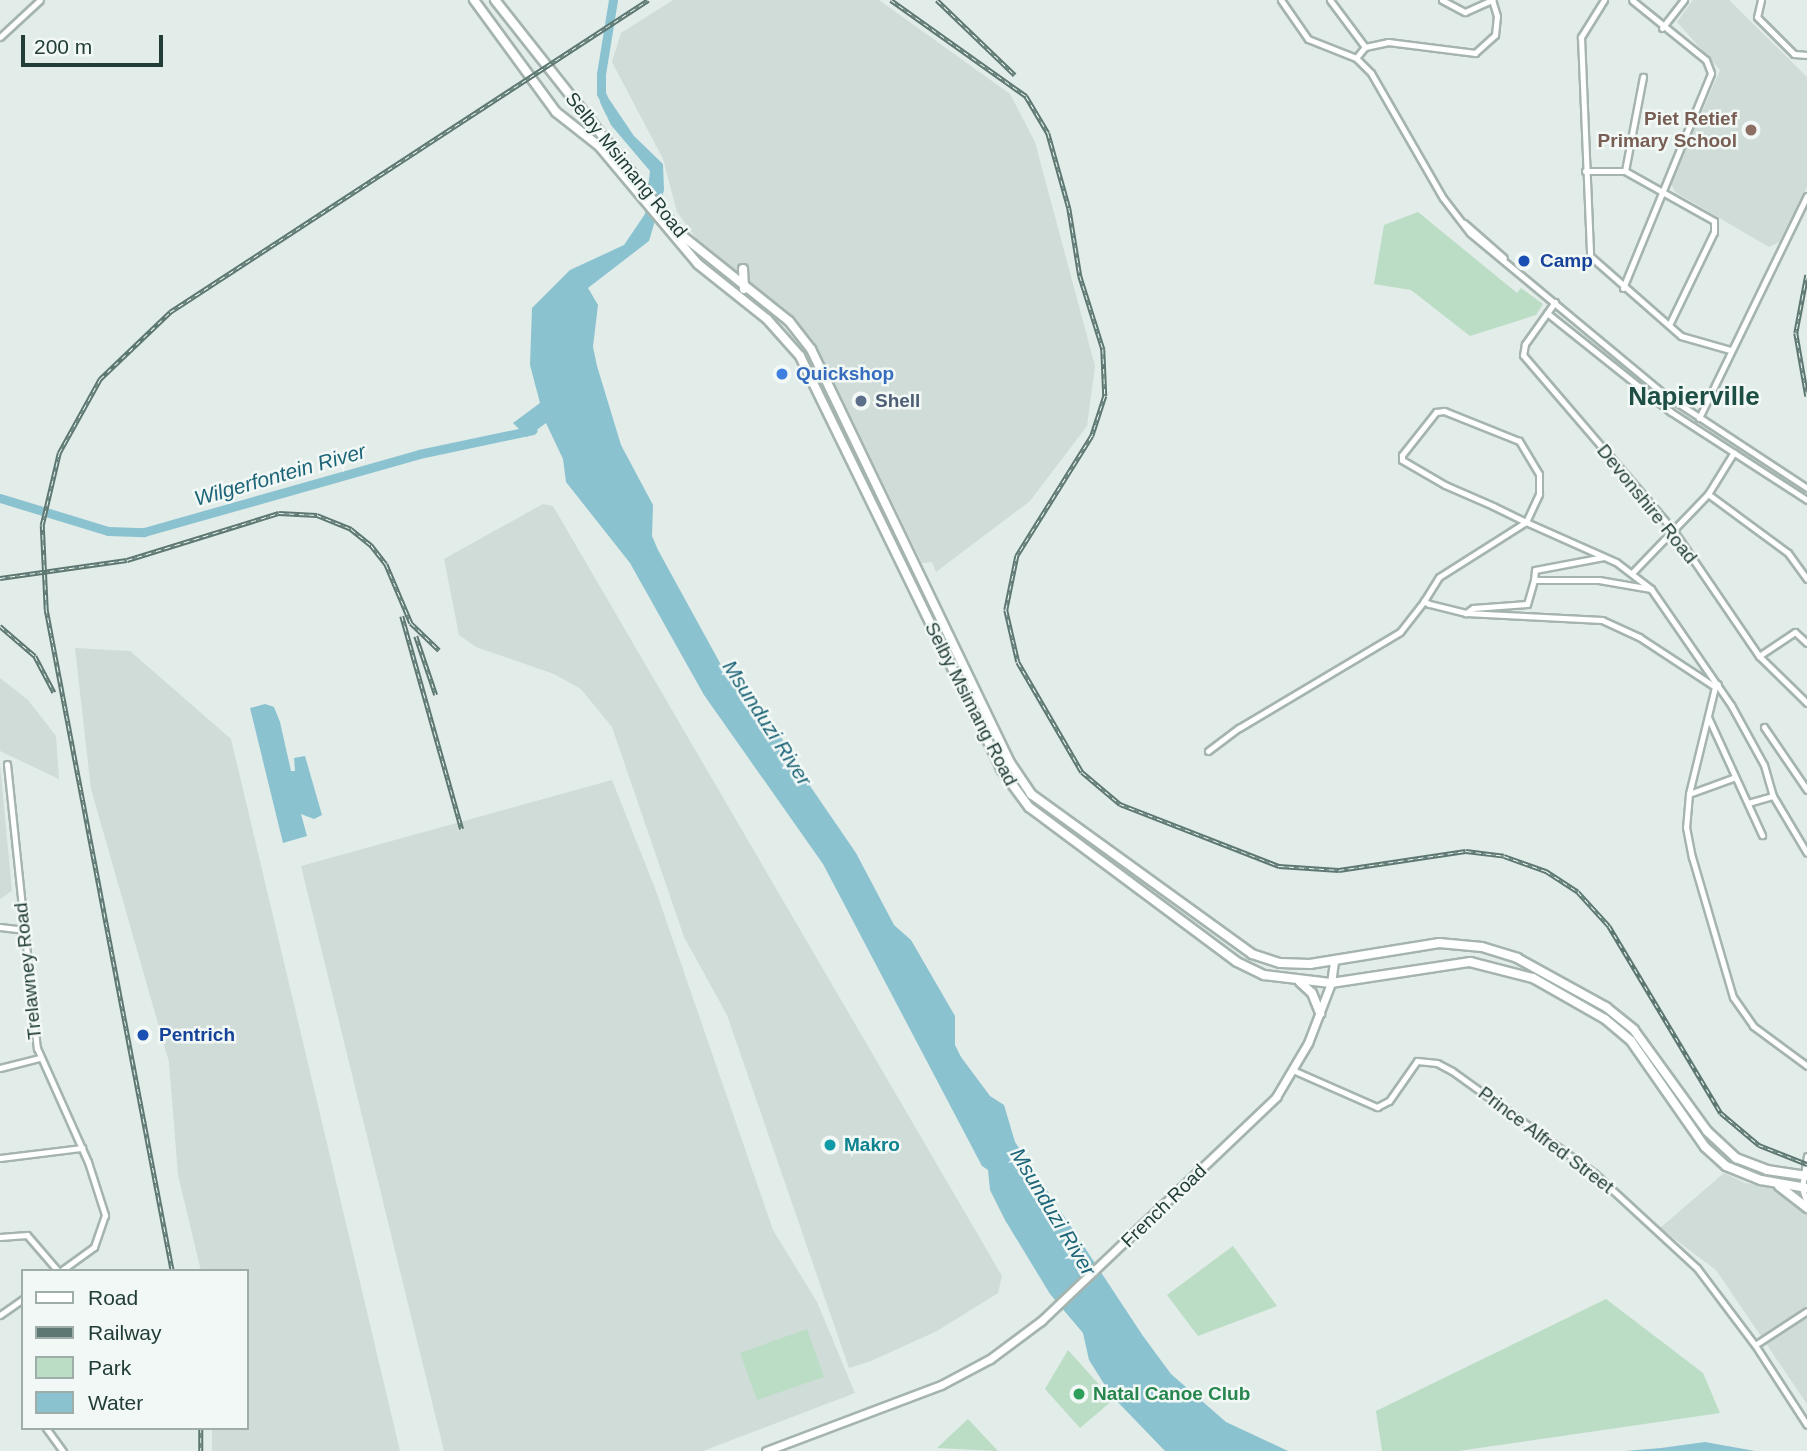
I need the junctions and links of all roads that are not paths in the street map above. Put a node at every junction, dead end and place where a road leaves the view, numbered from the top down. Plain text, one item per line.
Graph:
1 (40, 0) edge
2 (474, 0) edge
3 (495, 0) edge
4 (1281, 0) edge
5 (1330, 0) edge
6 (1441, 0) edge
7 (1492, 0) edge
8 (1604, 0) edge
9 (1632, 0) edge
10 (1684, 0) edge
11 (1761, 0) edge
12 (1662, 28) junction
13 (0, 37) edge
14 (1365, 47) junction
15 (1807, 55) edge
16 (1356, 58) junction
17 (1643, 77) dead end
18 (1585, 171) junction
19 (1625, 171) junction
20 (1662, 192) junction
21 (644, 195) junction
22 (1807, 196) edge
23 (667, 224) junction
24 (712, 264) junction
25 (743, 270) dead end
26 (1623, 288) junction
27 (727, 289) junction
28 (744, 289) junction
29 (1555, 302) junction
30 (1547, 313) junction
31 (1669, 325) junction
32 (1730, 350) junction
33 (1699, 418) junction
34 (1734, 452) junction
35 (1807, 488) edge
36 (1708, 494) junction
37 (1807, 500) edge
38 (1527, 522) junction
39 (1673, 530) junction
40 (1604, 557) junction
41 (1632, 573) junction
42 (1807, 579) edge
43 (1534, 580) junction
44 (1651, 589) junction
45 (1424, 601) junction
46 (1466, 613) junction
47 (1807, 643) edge
48 (1759, 656) junction
49 (1717, 686) junction
50 (1807, 704) edge
51 (1708, 717) junction
52 (1763, 727) dead end
53 (1208, 751) dead end
54 (7, 764) dead end
55 (1733, 778) junction
56 (1807, 789) edge
57 (1689, 794) junction
58 (1773, 796) junction
59 (1748, 803) junction
60 (1762, 835) dead end
61 (1807, 853) edge
62 (0, 927) edge
63 (23, 930) junction
64 (1334, 961) junction
65 (1300, 982) junction
66 (1331, 983) junction
67 (1320, 1013) junction
68 (39, 1058) junction
69 (1807, 1060) edge
70 (1800, 1061) junction
71 (1807, 1066) edge
72 (0, 1068) edge
73 (1295, 1071) junction
74 (82, 1148) junction
75 (1807, 1156) edge
76 (0, 1158) edge
77 (1805, 1176) edge
78 (1773, 1182) junction
79 (1804, 1188) edge
80 (1807, 1205) edge
81 (0, 1237) edge
82 (58, 1269) edge
83 (63, 1269) edge
84 (20, 1301) edge
85 (1807, 1311) edge
86 (0, 1315) edge
87 (1755, 1345) junction
88 (1807, 1425) edge
89 (47, 1430) edge
90 (63, 1451) edge
91 (766, 1451) edge

1 - 13 street
2 - 21 main road, Selby Msimang Road
3 - 21 main road, Selby Msimang Road
4 - 16 street
5 - 14 street
6 - 7 street
7 - 14 street
8 - 18 street
9 - 12 street
10 - 12 street
11 - 15 street
12 - 20 street
14 - 16 street
16 - 29 street
17 - 19 street
18 - 19 street
18 - 26 street
19 - 20 street
20 - 26 street
20 - 31 street
21 - 23 main road, Selby Msimang Road
22 - 32 street
23 - 24 main road, Selby Msimang Road
23 - 27 main road, Selby Msimang Road
24 - 27 main road
24 - 28 main road, Selby Msimang Road
25 - 28 main road
26 - 31 street
27 - 65 main road, Selby Msimang Road
28 - 64 main road, Selby Msimang Road
29 - 30 street, Devonshire Road
29 - 33 street
30 - 34 street
30 - 39 street, Devonshire Road
31 - 32 street
32 - 33 street
33 - 35 street
34 - 36 street
34 - 37 street
36 - 39 street
36 - 42 street
38 - 38 street
38 - 40 street
38 - 45 street
39 - 41 street
39 - 48 street, Devonshire Road
40 - 41 street
40 - 43 street
41 - 44 street
43 - 44 street
43 - 46 street
44 - 49 street
45 - 46 street
45 - 53 street
46 - 49 street
47 - 48 street
48 - 50 street, Devonshire Road
49 - 51 street
49 - 58 street
51 - 55 street
51 - 57 street
52 - 56 street
54 - 63 street, Trelawney Road
55 - 57 street
55 - 59 street
57 - 70 street
58 - 59 street
58 - 61 street
59 - 60 street
62 - 63 street
63 - 68 street, Trelawney Road
64 - 66 street, French Road
64 - 77 main road, Selby Msimang Road
65 - 66 main road, Selby Msimang Road
65 - 67 main road
66 - 67 street, French Road
66 - 78 main road, Selby Msimang Road
67 - 73 street, French Road
68 - 72 street
68 - 74 street, Trelawney Road
69 - 70 street
70 - 71 street
73 - 87 street, Prince Alfred Street
73 - 91 street, French Road
74 - 76 street
74 - 83 street, Trelawney Road
75 - 77 street
77 - 79 street
78 - 79 main road, Selby Msimang Road
78 - 80 main road
79 - 80 street
81 - 82 street
84 - 86 street
85 - 87 street
87 - 88 street, Prince Alfred Street
89 - 90 street

